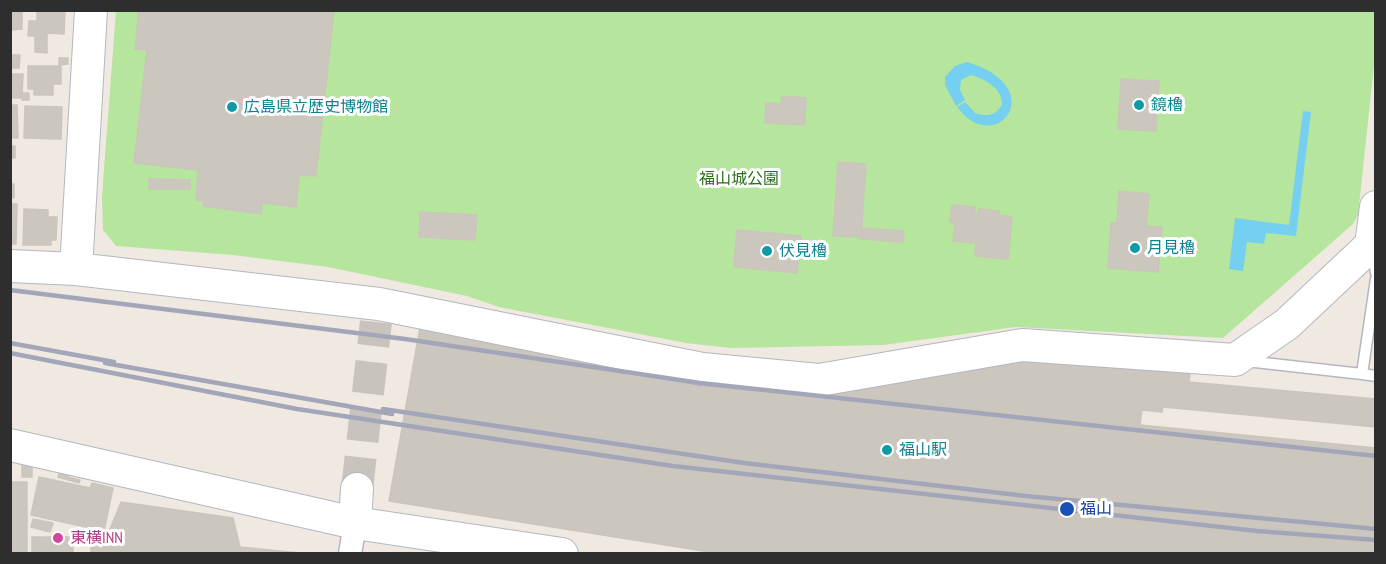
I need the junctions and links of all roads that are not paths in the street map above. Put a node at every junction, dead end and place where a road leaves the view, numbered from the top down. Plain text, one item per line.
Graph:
1 (91, 10) edge
2 (1376, 207) edge
3 (1374, 255) edge
4 (10, 267) edge
5 (76, 269) junction
6 (1376, 279) edge
7 (1235, 360) junction
8 (1362, 374) junction
9 (1376, 376) edge
10 (10, 445) edge
11 (357, 489) tunnel mouth
12 (355, 523) junction
13 (350, 554) edge
14 (562, 554) edge

1 - 5 street
2 - 3 street
3 - 7 street
4 - 5 street
5 - 7 street
6 - 8 lane
7 - 8 lane
8 - 9 lane
10 - 12 street
11 - 12 street
12 - 13 street
12 - 14 street

